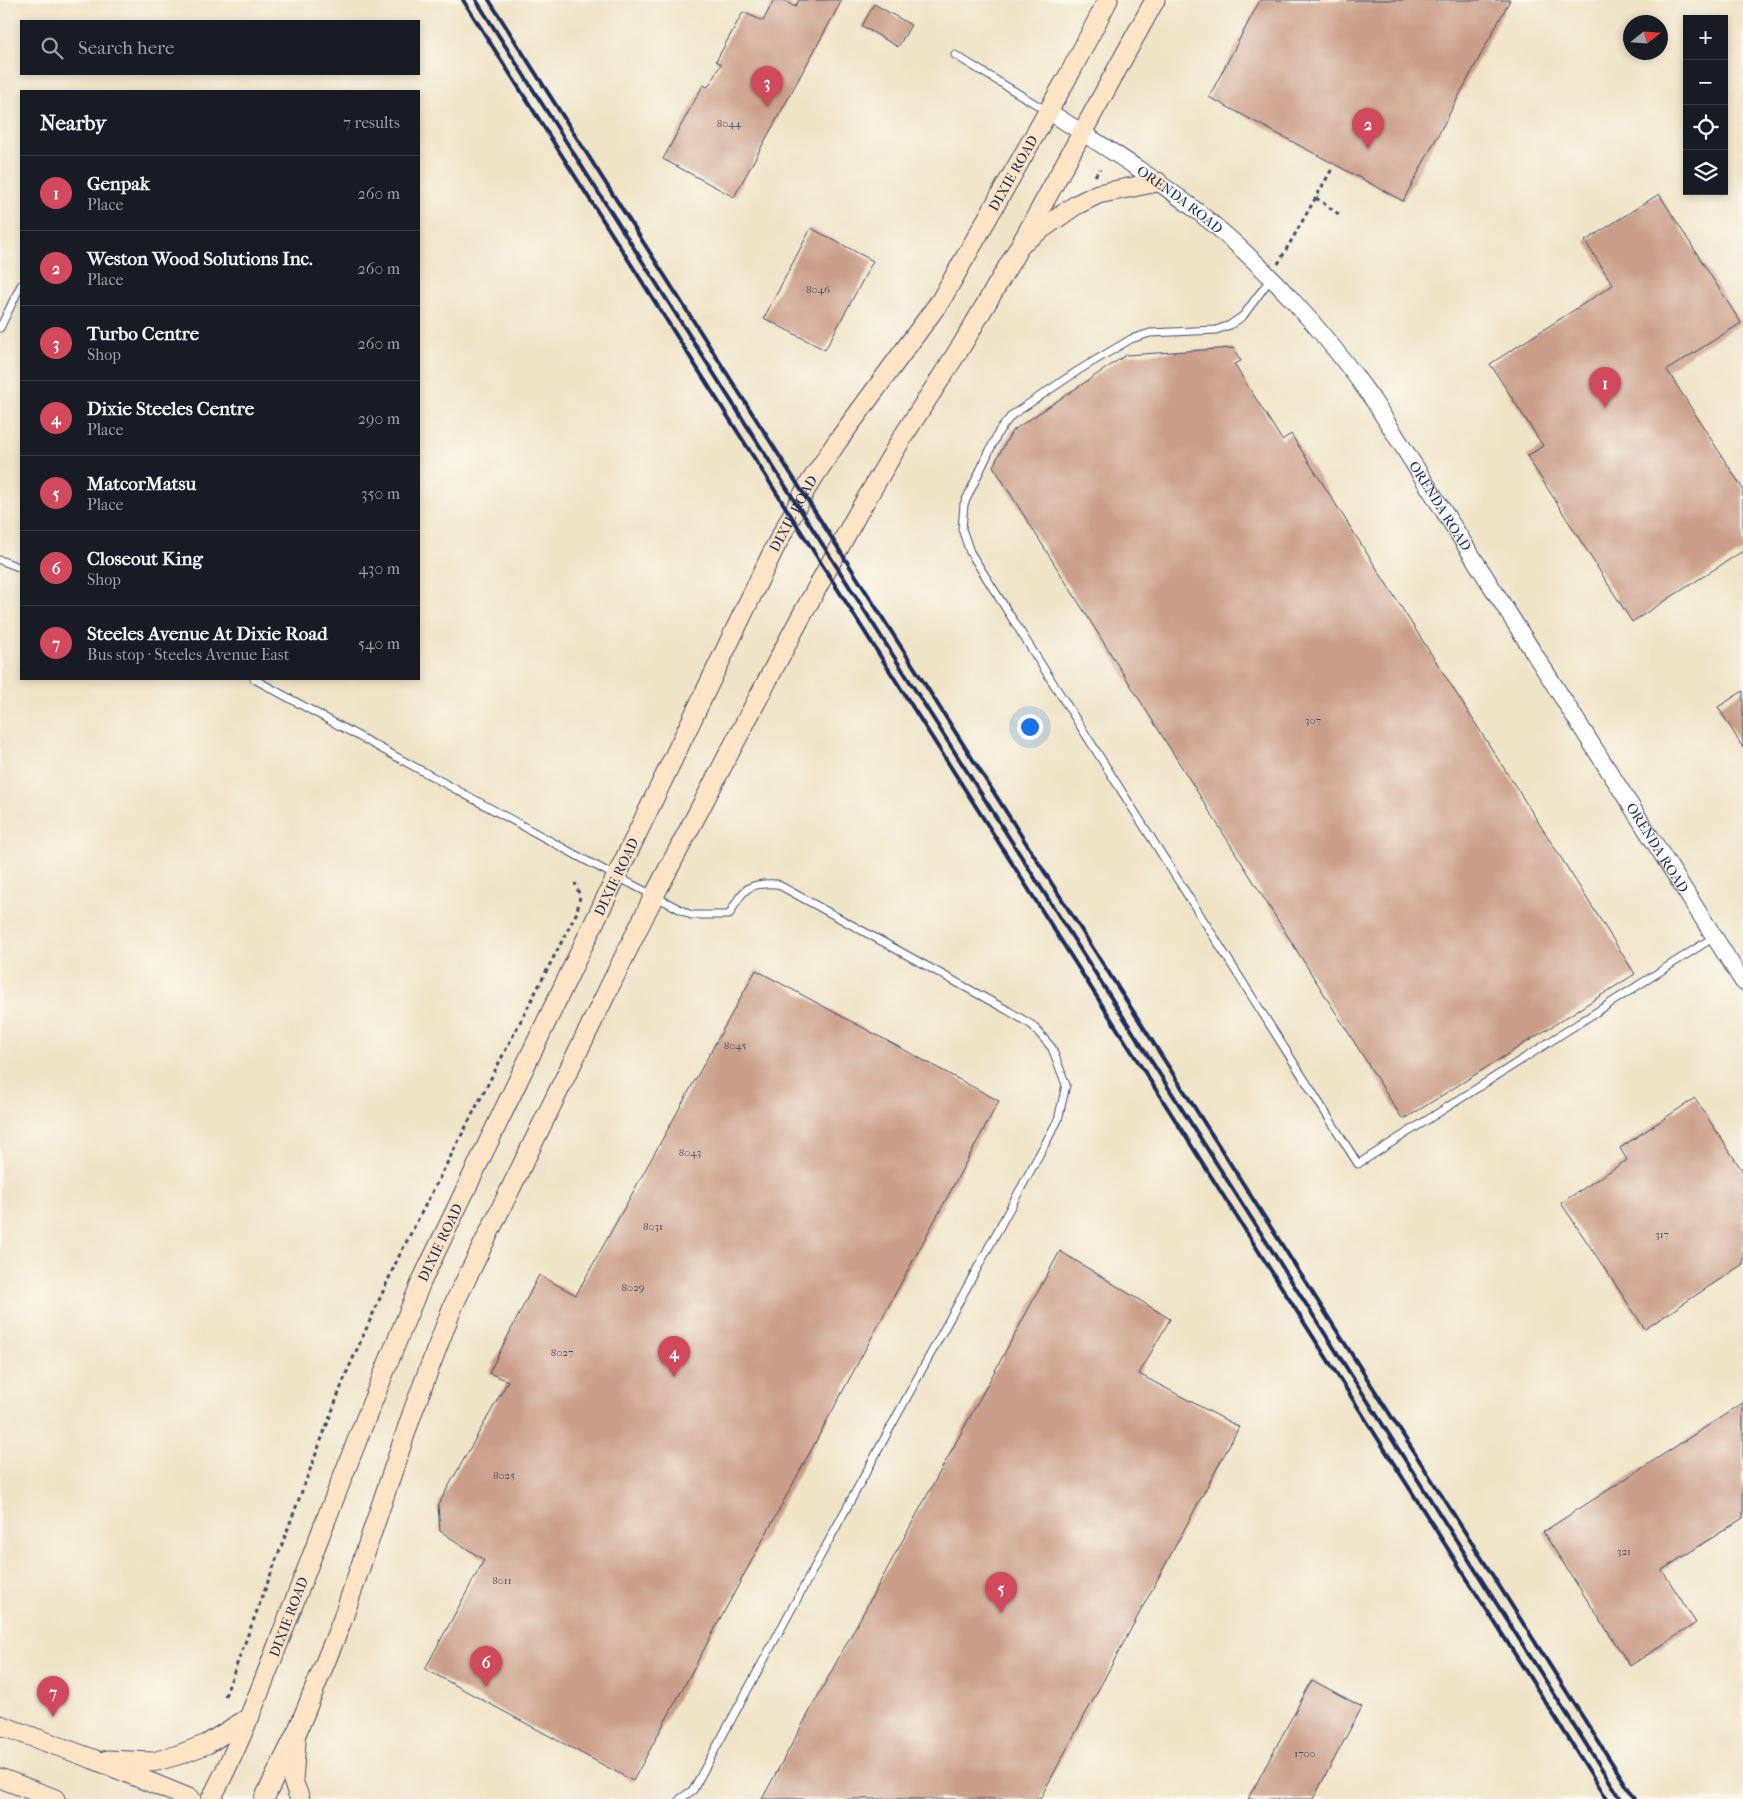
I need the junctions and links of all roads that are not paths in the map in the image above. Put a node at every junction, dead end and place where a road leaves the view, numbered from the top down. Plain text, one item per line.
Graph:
1 (1108, 0) edge
2 (1154, 0) edge
3 (955, 55) dead end
4 (1048, 112) junction
5 (1082, 133) junction
6 (1158, 182) junction
7 (1021, 244) junction
8 (1271, 278) junction
9 (20, 287) edge
10 (0, 328) edge
11 (0, 560) edge
12 (20, 568) edge
13 (256, 680) edge
14 (618, 876) junction
15 (654, 896) junction
16 (1714, 937) junction
17 (1743, 982) edge
18 (250, 1717) junction
19 (0, 1725) edge
20 (297, 1732) junction
21 (93, 1760) junction
22 (0, 1778) edge
23 (56, 1799) edge
24 (191, 1799) edge
25 (211, 1799) edge
26 (264, 1799) edge
27 (300, 1799) edge
28 (680, 1799) edge

1 - 4 main road, DIXIE ROAD
2 - 5 main road
3 - 4 lane
4 - 5 street, ORENDA ROAD
4 - 14 main road, DIXIE ROAD
5 - 6 street, ORENDA ROAD
5 - 7 main road
6 - 7 main road
6 - 8 street, ORENDA ROAD
7 - 15 main road
8 - 16 street, ORENDA ROAD
8 - 16 lane
9 - 10 lane
11 - 12 lane
13 - 14 lane
14 - 15 lane
14 - 18 main road, DIXIE ROAD
15 - 20 main road
15 - 28 lane
16 - 17 street, ORENDA ROAD
18 - 21 main road
18 - 25 main road, DIXIE ROAD
19 - 21 main road
20 - 26 main road
20 - 27 main road
21 - 24 main road
22 - 23 main road

